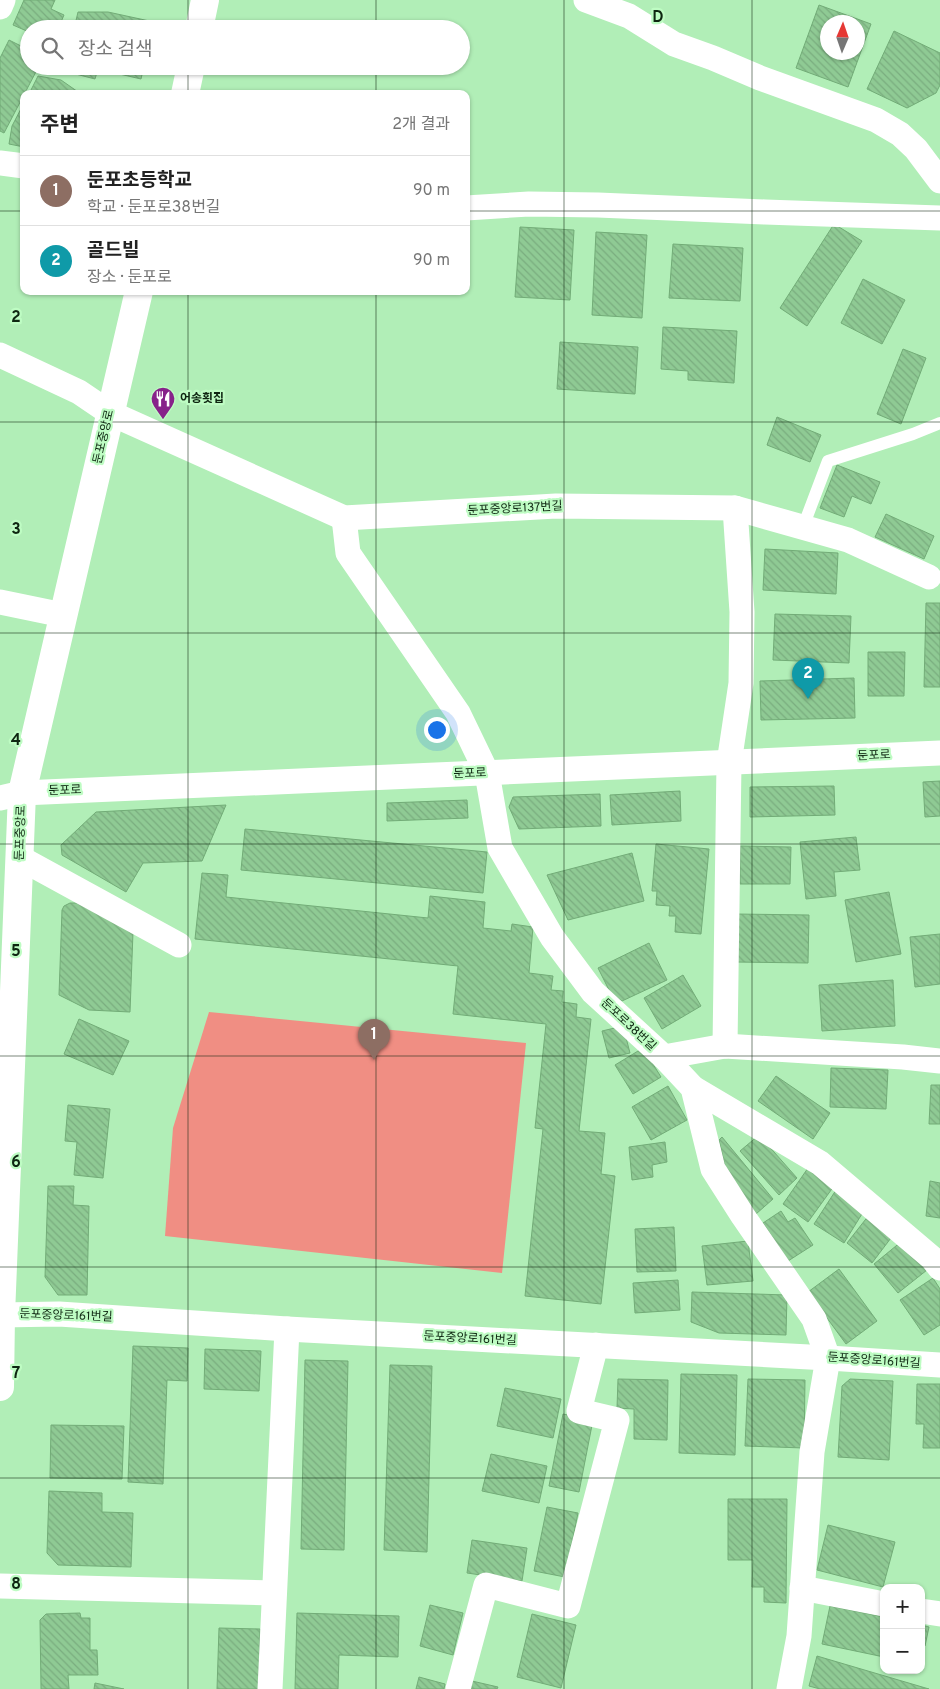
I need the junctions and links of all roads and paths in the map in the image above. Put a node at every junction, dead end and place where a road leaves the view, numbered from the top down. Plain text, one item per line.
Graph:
1 (3, 0) edge
2 (205, 0) edge
3 (586, 0) edge
4 (0, 7) edge
5 (201, 20) edge
6 (189, 75) edge
7 (185, 90) edge
8 (0, 163) edge
9 (20, 166) edge
10 (940, 181) edge
11 (470, 208) edge
12 (940, 218) edge
13 (138, 295) edge
14 (0, 355) edge
15 (110, 413) junction
16 (940, 423) edge
17 (734, 508) junction
18 (344, 518) junction
19 (803, 527) junction
20 (935, 581) edge
21 (0, 602) edge
22 (63, 616) junction
23 (940, 753) edge
24 (730, 763) junction
25 (487, 773) junction
26 (11, 796) edge
27 (20, 858) junction
28 (179, 945) dead end
29 (725, 1046) junction
30 (664, 1057) junction
31 (940, 1061) edge
32 (693, 1088) junction
33 (2, 1224) edge
34 (940, 1268) edge
35 (1, 1315) edge
36 (287, 1329) junction
37 (596, 1346) junction
38 (828, 1358) junction
39 (940, 1365) edge
40 (0, 1387) edge
41 (0, 1586) edge
42 (802, 1588) junction
43 (274, 1593) junction
44 (880, 1603) edge
45 (925, 1612) edge
46 (940, 1614) edge
47 (270, 1689) edge
48 (458, 1689) edge
49 (789, 1689) edge

1 - 4 street
2 - 5 street
3 - 10 street
6 - 7 street
8 - 9 street
11 - 12 street
13 - 15 street, 둔포중앙로
14 - 15 street, 둔포중앙로137번길
15 - 18 street, 둔포중앙로137번길
15 - 22 street, 둔포중앙로
16 - 19 lane
17 - 18 street, 둔포중앙로137번길
17 - 19 street, 둔포중앙로137번길
17 - 24 street
18 - 25 street, 둔포로38번길
19 - 20 street, 둔포중앙로137번길
21 - 22 street
22 - 26 street, 둔포중앙로
23 - 24 street, 둔포로
24 - 25 street, 둔포로
24 - 29 street
25 - 26 street, 둔포로
25 - 30 street, 둔포로38번길
26 - 27 street, 둔포중앙로
27 - 28 street
27 - 33 street, 둔포중앙로
29 - 30 street, 둔포로38번길
29 - 31 street, 둔포로38번길
30 - 32 street
32 - 34 street
32 - 38 street
33 - 35 street, 둔포중앙로
35 - 36 street, 둔포중앙로161번길
35 - 40 street, 둔포중앙로
36 - 37 street, 둔포중앙로161번길
36 - 43 street
37 - 38 street, 둔포중앙로161번길
37 - 48 street
38 - 39 street, 둔포중앙로161번길
38 - 42 street
41 - 43 street
42 - 44 street
42 - 49 street
43 - 47 street
45 - 46 street

